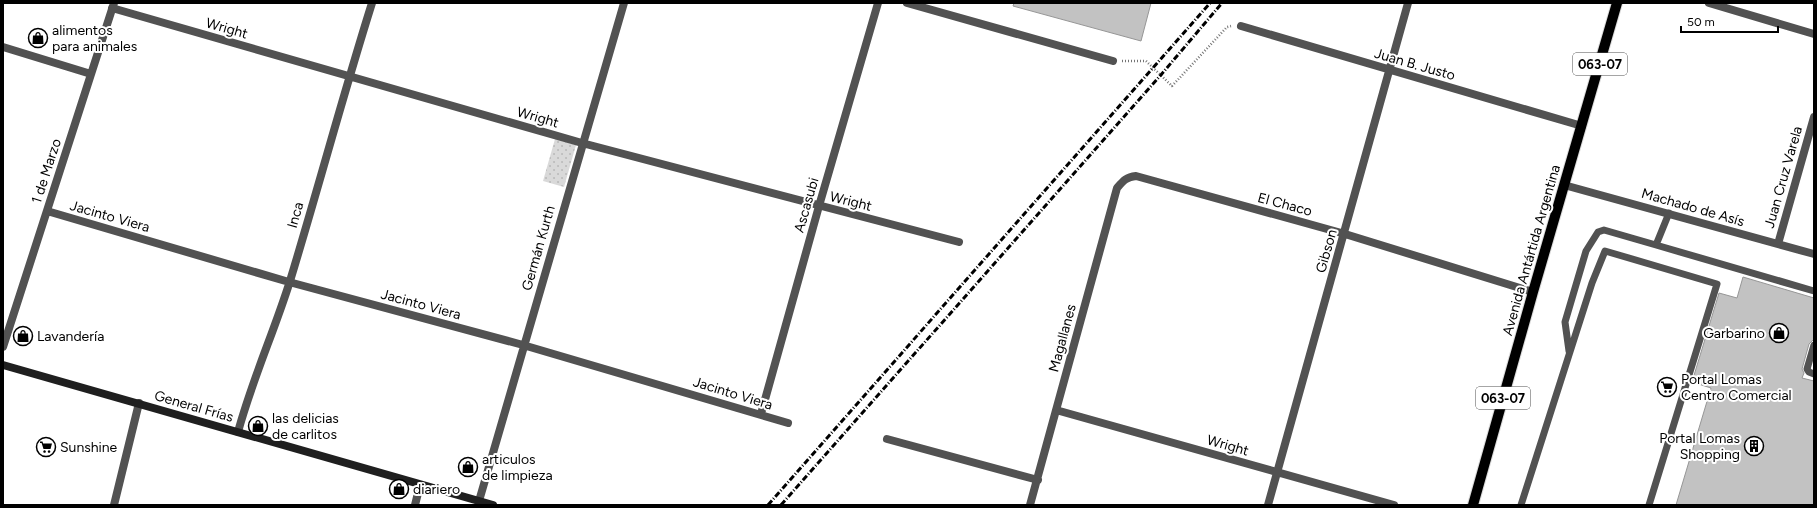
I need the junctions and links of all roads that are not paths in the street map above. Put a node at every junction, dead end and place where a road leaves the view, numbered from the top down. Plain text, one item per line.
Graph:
1 (372, 3) edge
2 (624, 3) edge
3 (878, 3) edge
4 (907, 3) edge
5 (1408, 3) edge
6 (1617, 3) edge
7 (1709, 3) edge
8 (113, 6) edge
9 (1241, 26) road end
10 (1814, 34) edge
11 (3, 47) edge
12 (1113, 61) road end
13 (1390, 70) junction
14 (91, 74) junction
15 (349, 77) junction
16 (1814, 117) edge
17 (1582, 126) junction
18 (582, 143) junction
19 (1123, 181) joint
20 (1564, 185) junction
21 (819, 206) junction
22 (47, 211) junction
23 (1668, 213) junction
24 (1345, 234) junction
25 (959, 242) dead end
26 (1778, 244) junction
27 (1656, 245) junction
28 (1814, 254) edge
29 (289, 282) junction
30 (1814, 291) edge
31 (1533, 292) junction
32 (524, 345) junction
33 (1814, 345) edge
34 (3, 347) edge
35 (1570, 353) junction
36 (3, 365) edge
37 (1814, 374) edge
38 (139, 403) junction
39 (1056, 410) junction
40 (761, 414) junction
41 (788, 423) dead end
42 (238, 432) junction
43 (887, 439) dead end
44 (1277, 472) junction
45 (1038, 480) junction
46 (420, 485) junction
47 (479, 501) junction
48 (114, 505) edge
49 (415, 505) edge
50 (493, 505) edge
51 (1030, 505) edge
52 (1268, 505) edge
53 (1394, 505) edge
54 (1473, 505) edge
55 (1520, 505) edge
56 (1649, 505) edge

1 - 15 street, Inca
2 - 18 street, Germán Kurth
3 - 21 street, Ascasubi
4 - 12 street
5 - 13 street, Gibson
6 - 17 main road, Avenida Antártida Argentina / 063-07
7 - 10 street
8 - 14 street, 1 de Marzo
8 - 15 street, Wright
9 - 13 street, Juan B. Justo
11 - 14 street
13 - 17 street, Juan B. Justo
13 - 24 street, Gibson
14 - 22 street, 1 de Marzo
15 - 18 street, Wright
15 - 29 street, Inca
16 - 26 street, Juan Cruz Varela
17 - 20 main road, Avenida Antártida Argentina / 063-07
18 - 21 street, Wright
18 - 32 street, Germán Kurth
19 - 24 street, El Chaco
19 - 39 street, Magallanes
20 - 23 street, Machado de Asís
20 - 31 main road, Avenida Antártida Argentina / 063-07
21 - 25 street, Wright
21 - 40 street, Ascasubi
22 - 29 street, Jacinto Viera
22 - 34 street, 1 de Marzo
23 - 26 street, Machado de Asís
23 - 27 lane
24 - 31 street, El Chaco
24 - 44 street, Gibson
26 - 28 street, Machado de Asís
27 - 30 lane
27 - 35 lane
29 - 32 street, Jacinto Viera
29 - 42 street, Inca
31 - 54 main road, Avenida Antártida Argentina / 063-07
32 - 40 street, Jacinto Viera
32 - 47 street, Germán Kurth
33 - 37 lane
35 - 55 lane
35 - 56 lane
36 - 38 main road, General Frías
38 - 42 main road, General Frías
38 - 48 street
39 - 44 street, Wright
39 - 45 street, Magallanes
40 - 41 street, Jacinto Viera
42 - 46 main road, General Frías
43 - 45 street
44 - 52 street, Gibson
44 - 53 street, Wright
45 - 51 street, Magallanes
46 - 47 main road, General Frías
46 - 49 street
47 - 50 main road, General Frías

